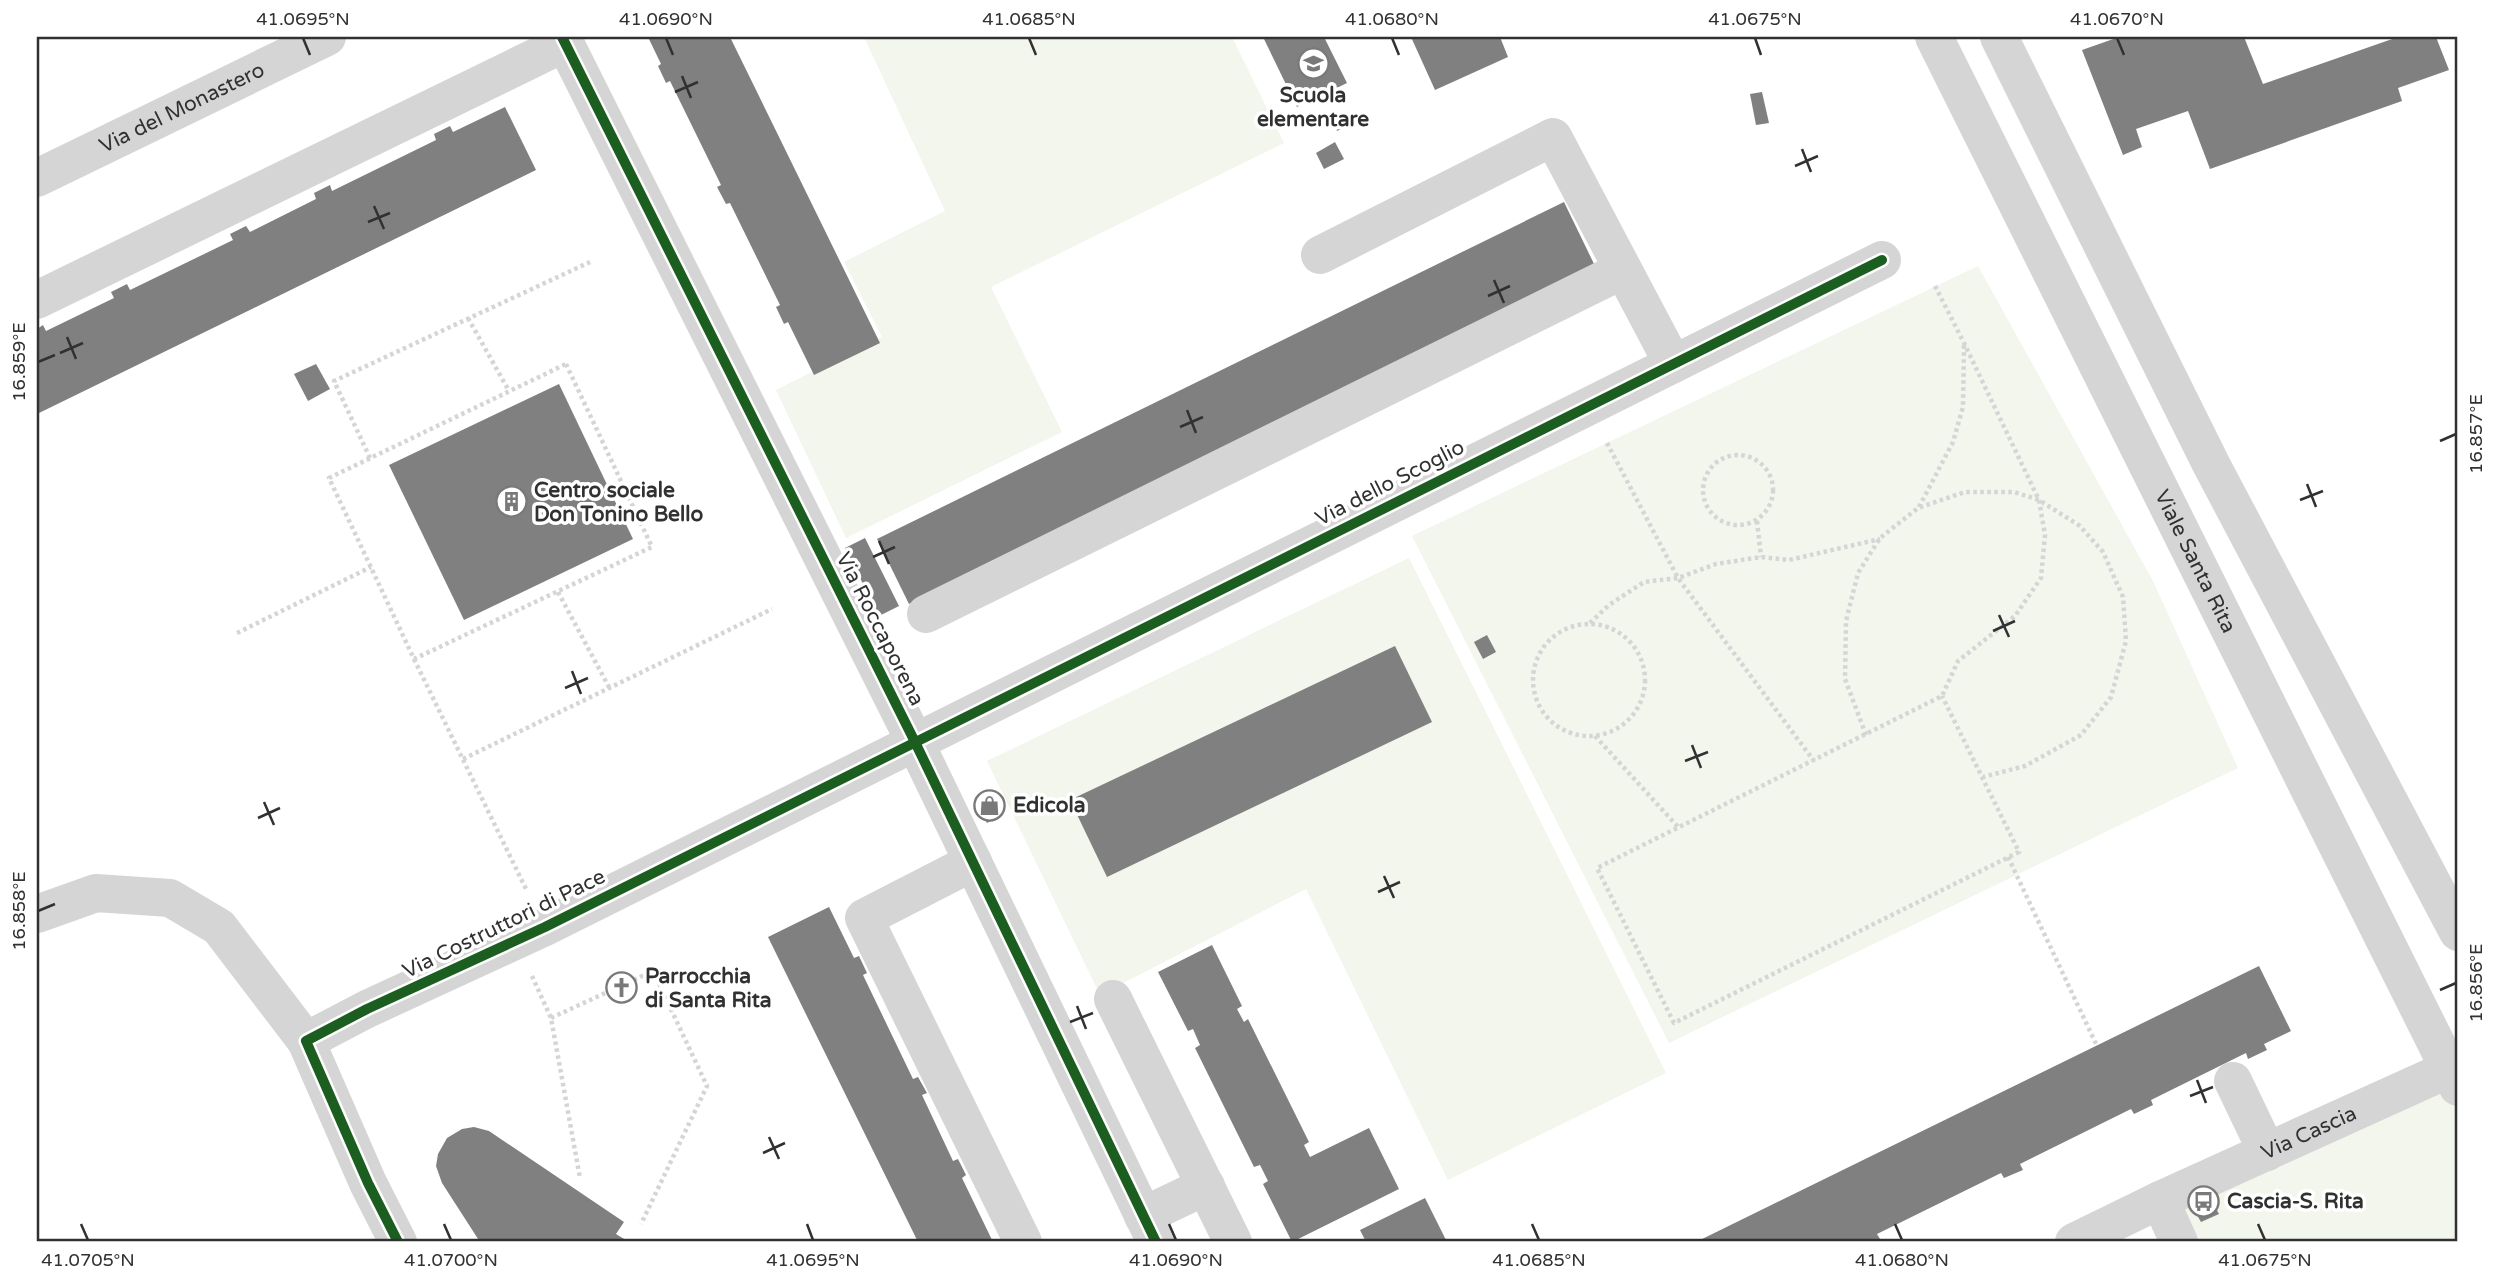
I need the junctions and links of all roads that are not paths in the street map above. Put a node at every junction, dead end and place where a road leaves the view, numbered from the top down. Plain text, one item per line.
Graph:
1 (327, 37) edge
2 (1934, 37) edge
3 (1999, 37) edge
4 (563, 40) edge
5 (37, 178) edge
6 (1320, 255) dead end
7 (1882, 260) dead end
8 (1623, 270) junction
9 (37, 300) edge
10 (1673, 364) junction
11 (2215, 471) junction
12 (2162, 495) junction
13 (926, 614) dead end
14 (915, 742) junction
15 (974, 862) junction
16 (37, 915) edge
17 (2458, 932) edge
18 (1113, 999) dead end
19 (306, 1041) junction
20 (2455, 1074) edge
21 (2233, 1081) dead end
22 (2267, 1152) junction
23 (1206, 1186) junction
24 (2160, 1200) junction
25 (1150, 1229) edge
26 (398, 1242) edge
27 (1023, 1242) edge
28 (1233, 1242) edge
29 (2074, 1242) edge
30 (2179, 1242) edge

1 - 5 street, Via del Monastero
2 - 12 street, Viale Santa Rita
3 - 11 street
4 - 9 street
4 - 14 street, Via Roccaporena
6 - 8 street
7 - 10 street, Via dello Scoglio
8 - 10 street
8 - 13 street
10 - 14 street, Via dello Scoglio
11 - 12 street
11 - 17 street
12 - 20 street, Viale Santa Rita
14 - 15 street, Via Roccaporena
14 - 19 street, Via Costruttori di Pace
15 - 25 street, Via Roccaporena
15 - 27 street
16 - 19 street
18 - 23 street
19 - 26 street
20 - 22 street, Via Cascia
21 - 22 street
22 - 24 street, Via Cascia
23 - 25 street
23 - 28 street
24 - 29 street, Via Cascia
24 - 30 street

